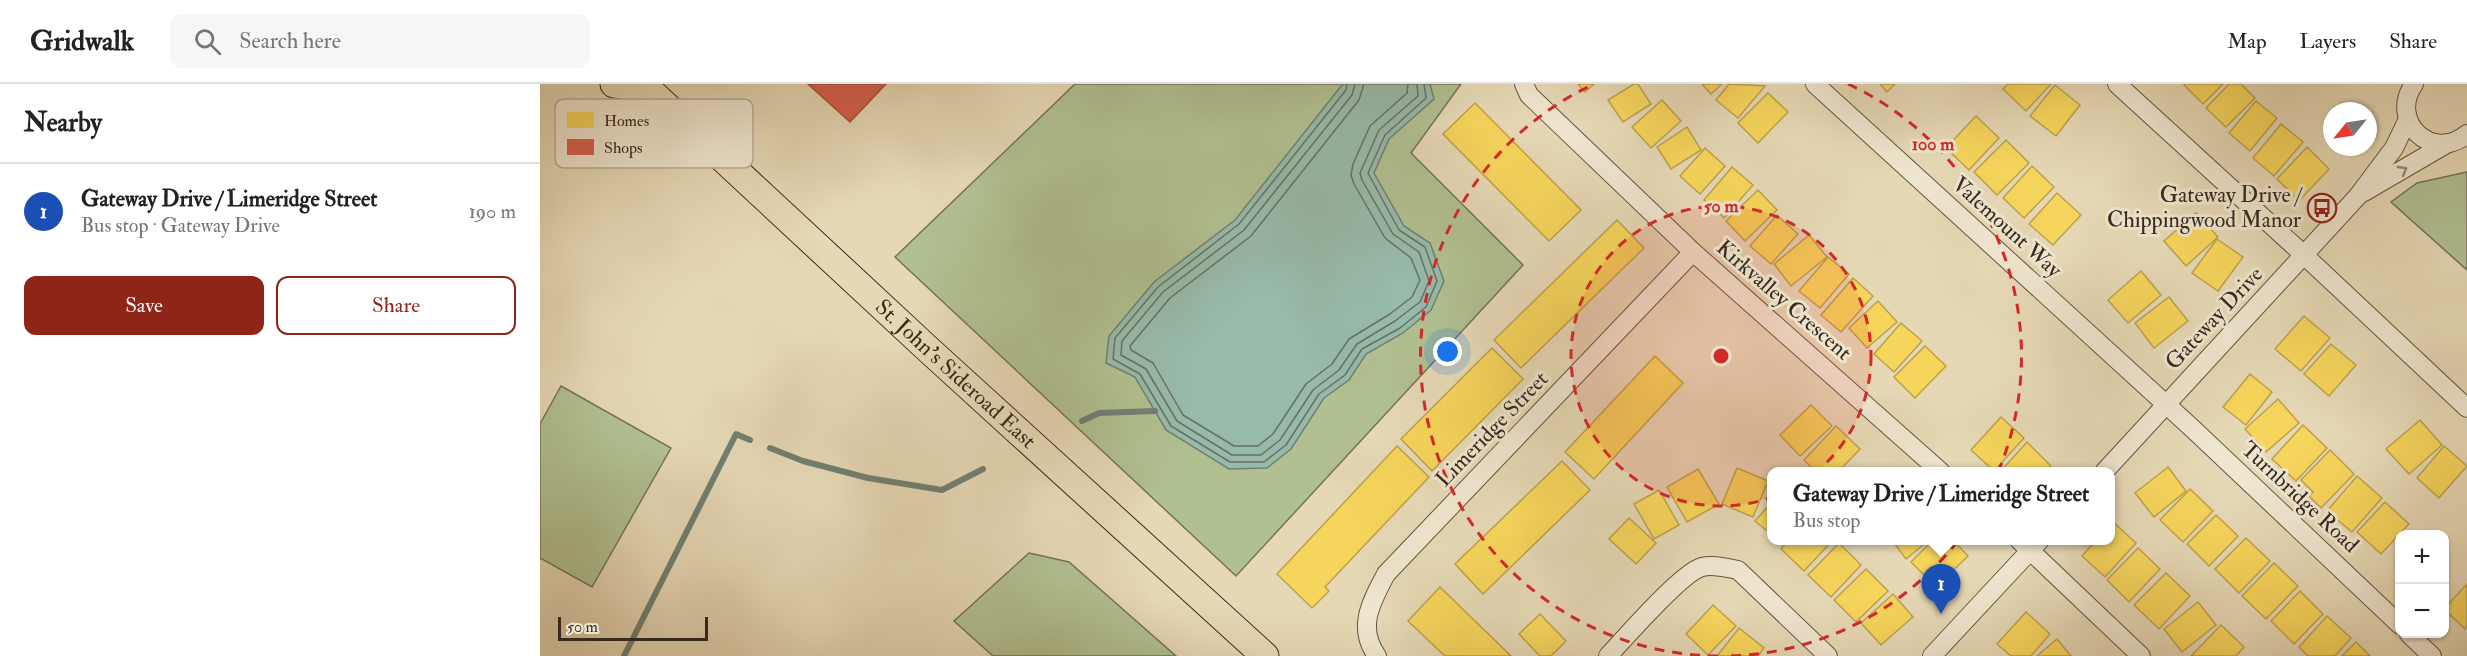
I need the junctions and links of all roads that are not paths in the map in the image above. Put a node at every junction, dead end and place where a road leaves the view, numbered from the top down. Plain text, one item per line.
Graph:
1 (614, 84) edge
2 (1524, 84) edge
3 (1815, 84) edge
4 (2117, 84) edge
5 (2394, 84) edge
6 (648, 87) edge
7 (661, 99) edge
8 (2409, 101) edge
9 (2467, 134) edge
10 (2448, 143) junction
11 (735, 168) edge
12 (2358, 196) junction
13 (1693, 252) junction
14 (2304, 255) junction
15 (2166, 405) junction
16 (2467, 408) edge
17 (1936, 467) edge
18 (2108, 467) edge
19 (2029, 545) edge
20 (2031, 545) edge
21 (2395, 620) edge
22 (2414, 638) edge
23 (1265, 656) edge
24 (1377, 656) edge
25 (1608, 656) edge
26 (1828, 656) edge
27 (1932, 656) edge
28 (2141, 656) edge
29 (2432, 656) edge

1 - 6 main road, St. John's Sideroad East
2 - 13 street, Kirkvalley Crescent
3 - 15 street, Valemount Way
4 - 14 street
5 - 8 street
6 - 7 main road, St. John's Sideroad East
8 - 10 street
8 - 12 street, Gateway Drive
9 - 10 street, Gateway Drive
12 -> 10 street, Gateway Drive
11 - 23 main road, St. John's Sideroad East
12 - 14 street, Gateway Drive
13 - 17 street, Kirkvalley Crescent
13 - 24 street, Limeridge Street
14 - 15 street, Gateway Drive
14 - 16 street
15 - 18 street, Gateway Drive
15 - 21 street, Turnbridge Road
19 - 27 street
20 - 28 street
22 - 29 street
25 - 26 street

